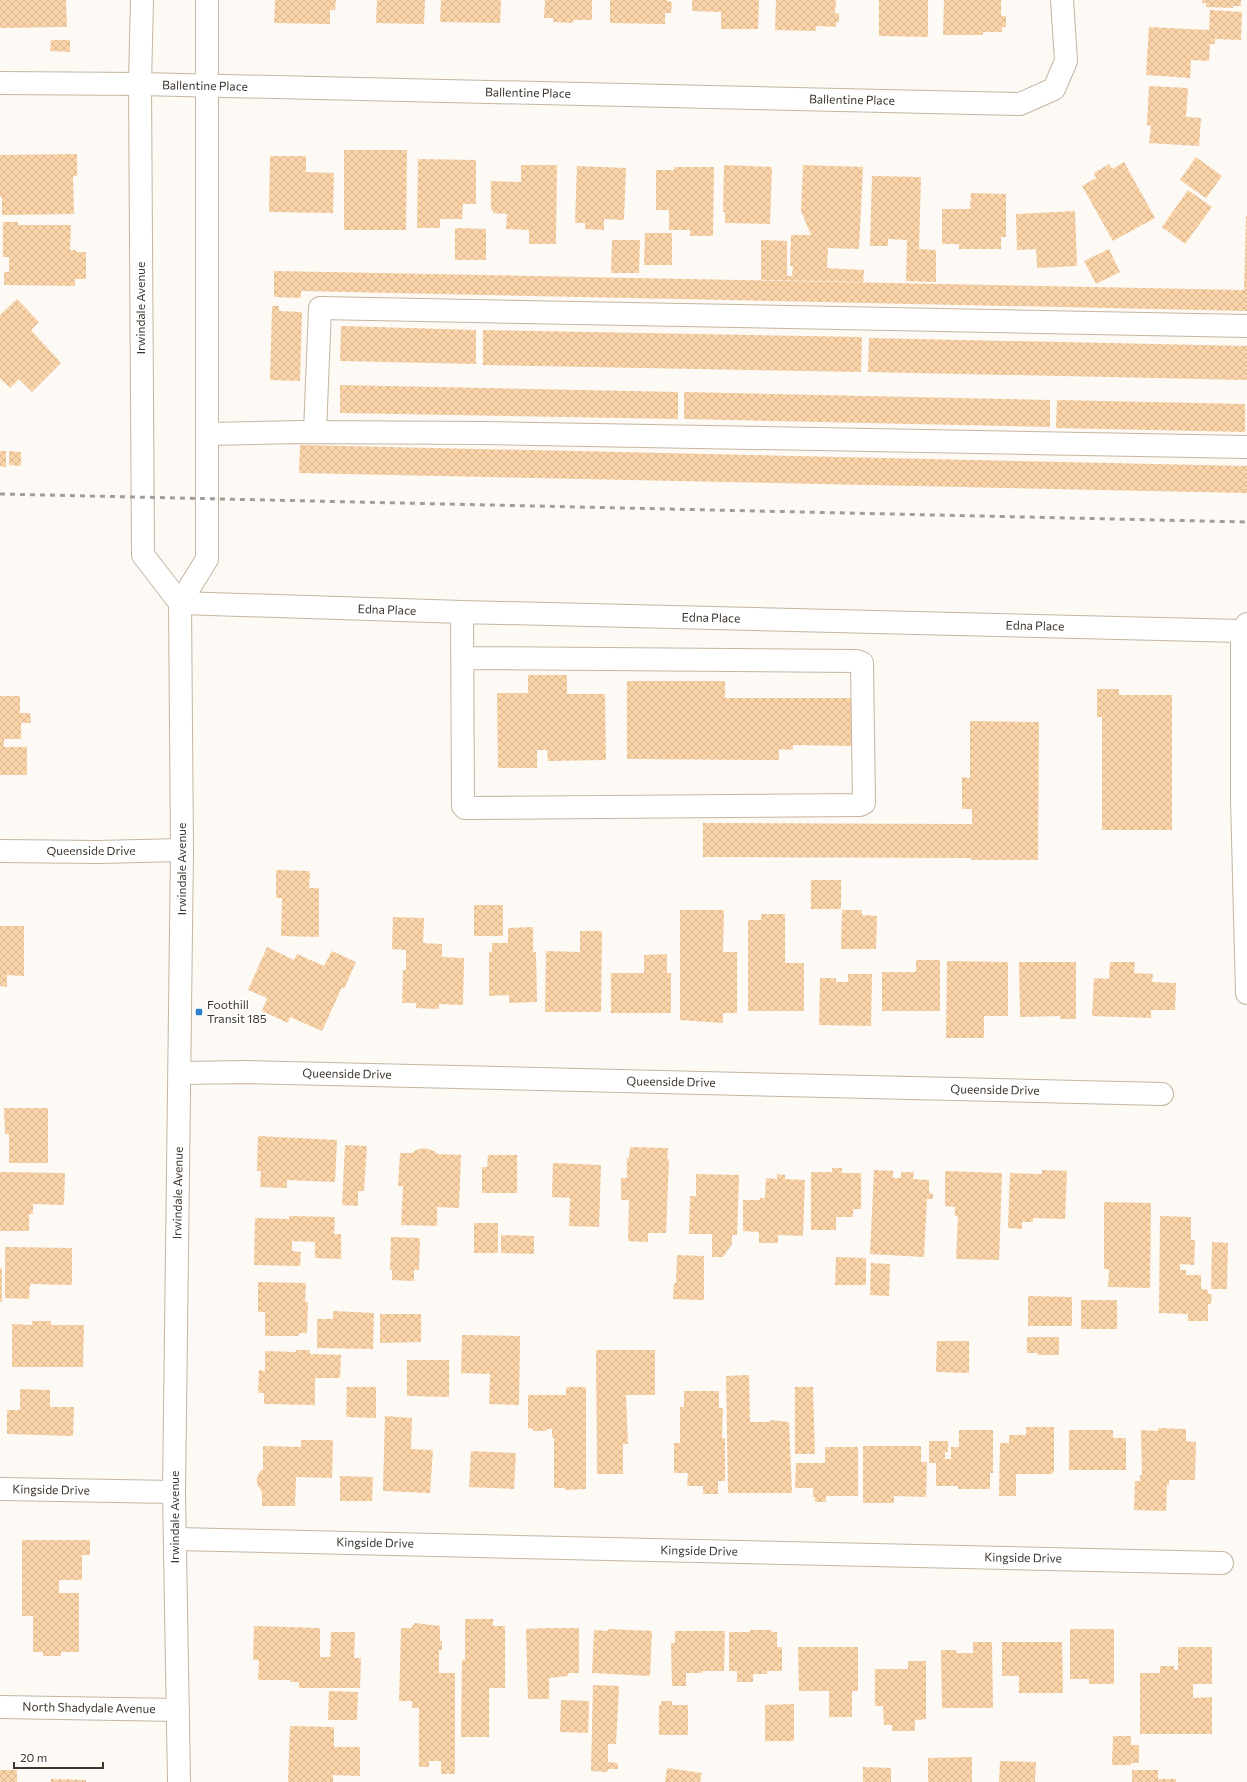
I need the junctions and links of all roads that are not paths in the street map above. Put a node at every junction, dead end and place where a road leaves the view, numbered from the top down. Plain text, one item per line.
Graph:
1 (142, 0) edge
2 (207, 0) edge
3 (1062, 0) edge
4 (0, 83) edge
5 (140, 84) junction
6 (208, 86) junction
7 (1247, 326) edge
8 (315, 432) junction
9 (207, 434) junction
10 (1247, 447) edge
11 (180, 603) junction
12 (462, 612) junction
13 (1244, 627) edge
14 (463, 658) junction
15 (182, 850) junction
16 (0, 851) edge
17 (1247, 993) edge
18 (180, 1073) junction
19 (1162, 1094) dead end
20 (0, 1489) edge
21 (174, 1492) junction
22 (175, 1538) junction
23 (1222, 1563) dead end
24 (0, 1707) edge
25 (178, 1710) junction
26 (179, 1782) edge

1 - 5 street, Irwindale Avenue
2 - 6 street
3 - 6 street, Ballentine Place
4 - 5 street, Ballentine Place
5 - 6 street, Ballentine Place
5 - 11 street, Irwindale Avenue
6 - 9 street
7 - 8 street
8 - 9 street
8 - 10 street
9 - 11 street
11 - 12 street, Edna Place
11 - 15 street, Irwindale Avenue
12 - 13 street, Edna Place
12 - 14 street
13 - 17 street
14 - 14 street
15 - 16 street, Queenside Drive
15 - 18 street, Irwindale Avenue
18 - 19 street, Queenside Drive
18 - 21 street, Irwindale Avenue
20 - 21 street, Kingside Drive
21 - 22 street, Irwindale Avenue
22 - 23 street, Kingside Drive
22 - 25 street, Irwindale Avenue
24 - 25 street, North Shadydale Avenue
25 - 26 street, Irwindale Avenue

